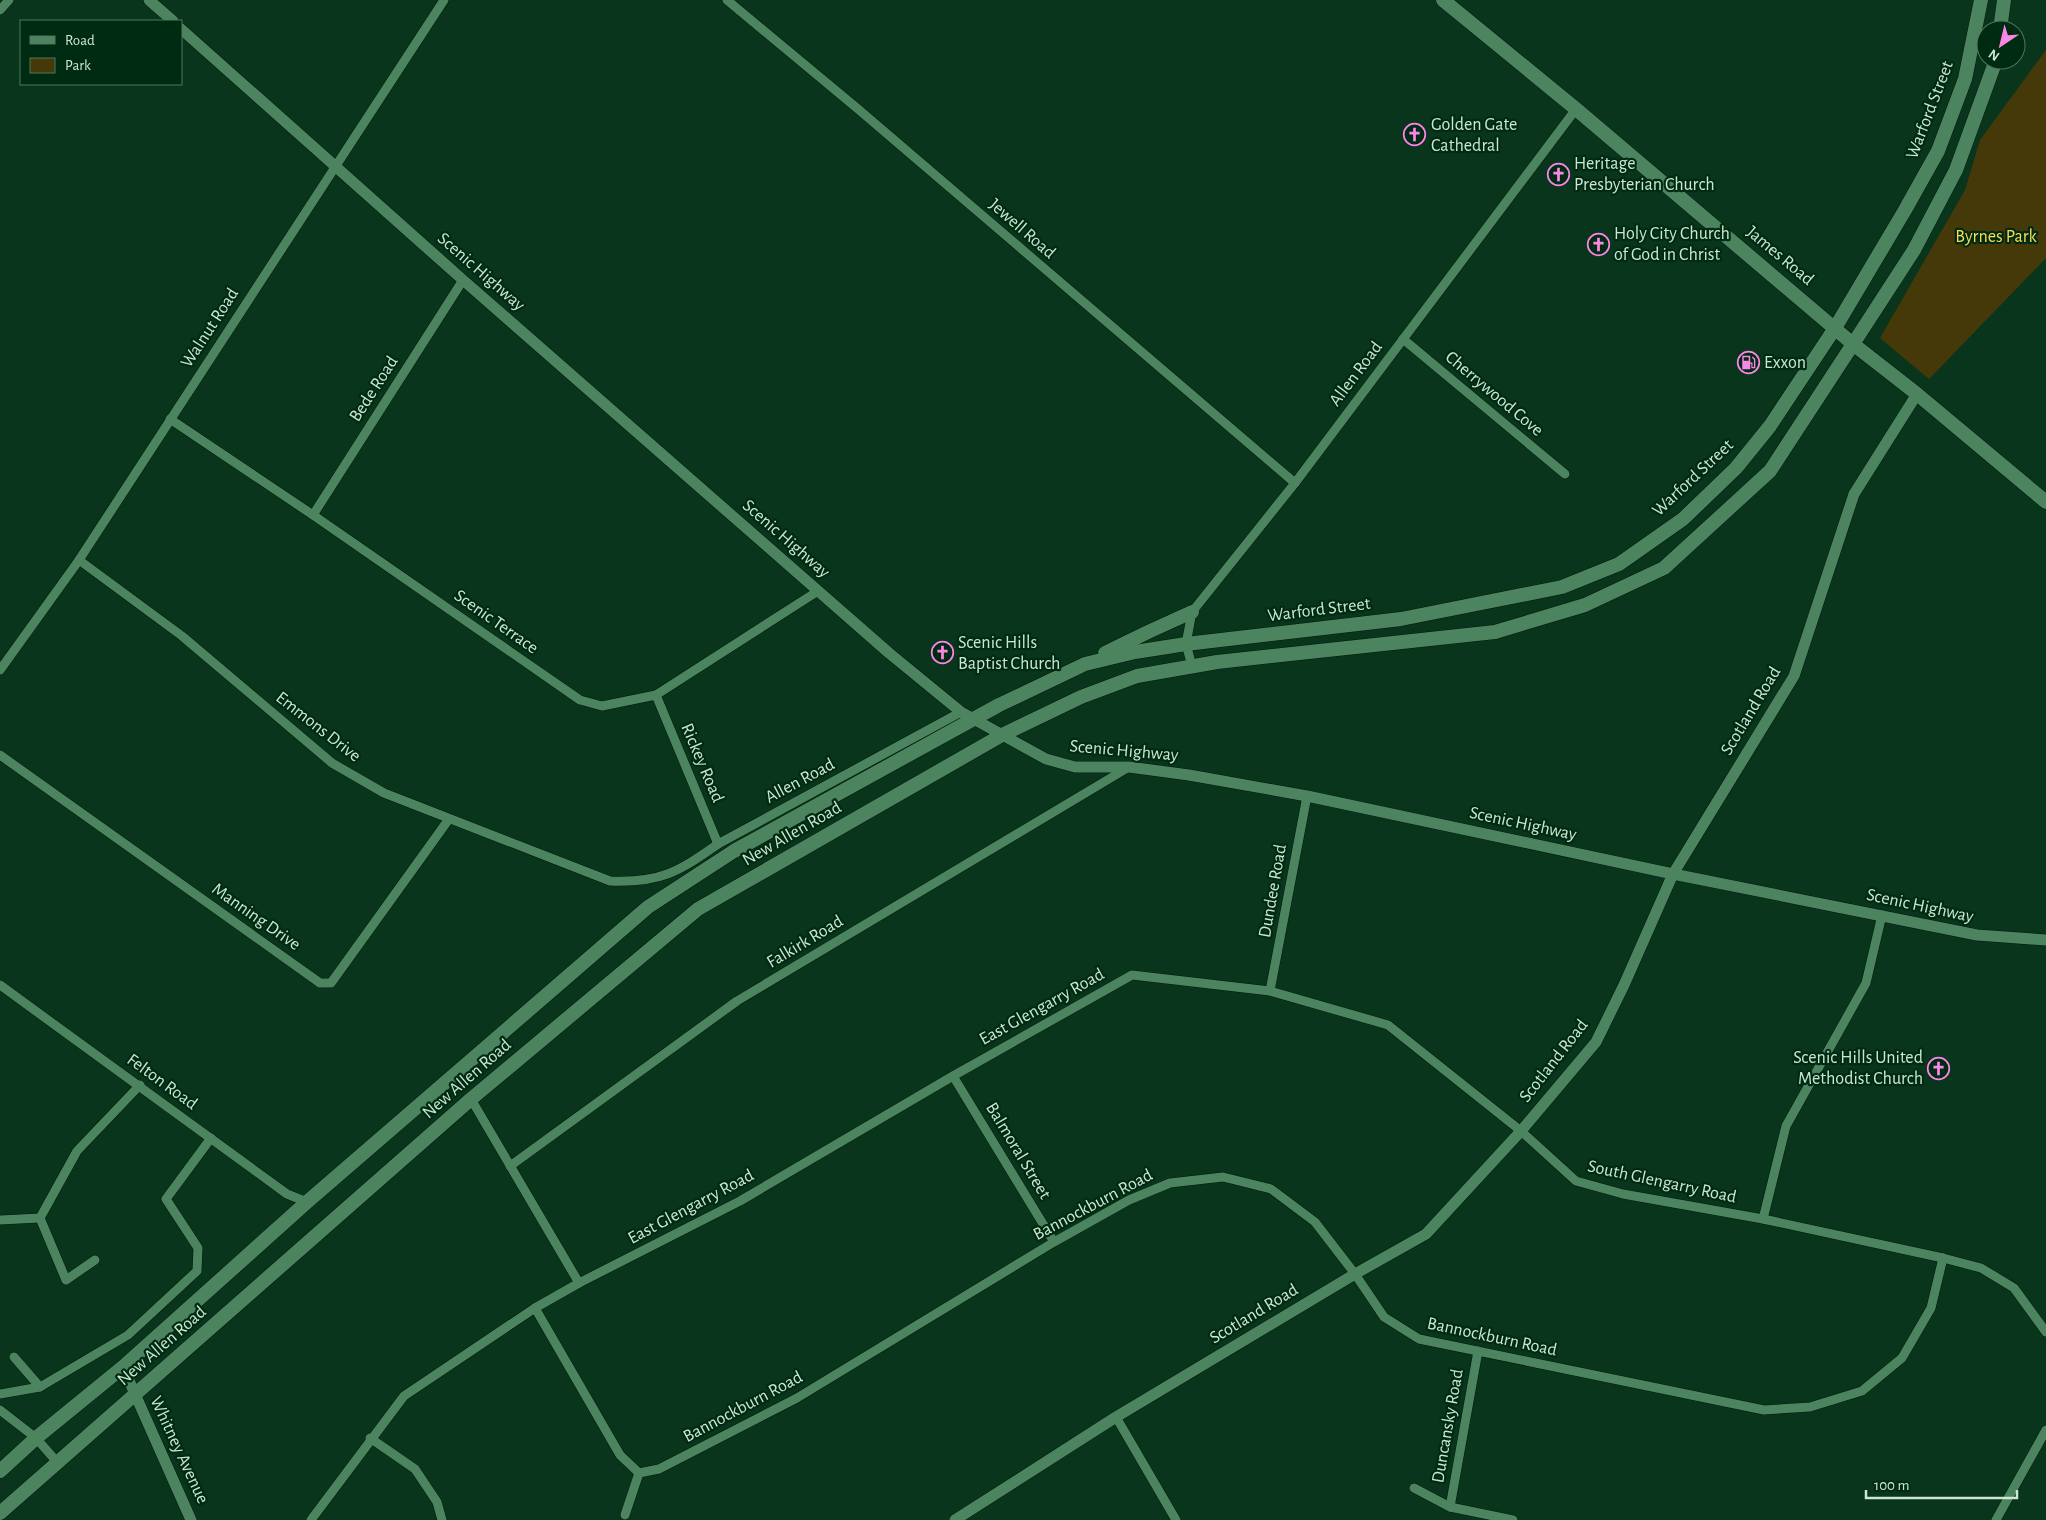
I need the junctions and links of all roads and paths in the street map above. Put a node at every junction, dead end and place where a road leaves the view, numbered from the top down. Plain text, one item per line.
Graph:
1 (9, 0) edge
2 (149, 0) edge
3 (444, 0) edge
4 (727, 0) edge
5 (1444, 0) edge
6 (1981, 0) edge
7 (2004, 0) edge
8 (0, 10) edge
9 (172, 20) edge
10 (2001, 20) edge
11 (182, 30) edge
12 (1992, 70) edge
13 (1576, 109) junction
14 (335, 167) junction
15 (463, 280) junction
16 (1835, 328) junction
17 (1403, 339) junction
18 (1853, 344) junction
19 (1917, 394) junction
20 (170, 419) junction
21 (1565, 474) dead end
22 (1295, 483) junction
23 (2046, 502) edge
24 (313, 515) junction
25 (79, 560) junction
26 (818, 591) junction
27 (1192, 612) junction
28 (1186, 644) junction
29 (1085, 664) junction
30 (1192, 666) junction
31 (0, 670) edge
32 (656, 695) junction
33 (961, 712) junction
34 (975, 719) junction
35 (1002, 735) junction
36 (0, 756) edge
37 (1129, 767) junction
38 (1306, 796) junction
39 (449, 819) junction
40 (718, 844) junction
41 (1673, 874) junction
42 (655, 879) joint
43 (1882, 915) junction
44 (2046, 940) edge
45 (1132, 975) joint
46 (0, 984) edge
47 (1270, 991) junction
48 (953, 1076) junction
49 (140, 1085) junction
50 (471, 1099) junction
51 (1521, 1131) junction
52 (211, 1138) junction
53 (510, 1166) junction
54 (307, 1202) junction
55 (40, 1218) junction
56 (1762, 1219) junction
57 (0, 1220) edge
58 (1054, 1242) junction
59 (1943, 1258) junction
60 (95, 1260) dead end
61 (1355, 1274) junction
62 (579, 1283) junction
63 (535, 1308) junction
64 (2046, 1332) edge
65 (1478, 1352) junction
66 (14, 1357) dead end
67 (123, 1367) junction
68 (40, 1387) junction
69 (0, 1394) edge
70 (134, 1396) junction
71 (0, 1410) edge
72 (1116, 1417) junction
73 (2046, 1430) edge
74 (36, 1438) junction
75 (370, 1438) junction
76 (57, 1462) junction
77 (0, 1471) edge
78 (639, 1473) junction
79 (1414, 1488) dead end
80 (1450, 1507) junction
81 (0, 1513) edge
82 (625, 1515) dead end
83 (192, 1520) edge
84 (310, 1520) edge
85 (442, 1520) edge
86 (955, 1520) edge
87 (1176, 1520) edge
88 (1513, 1520) edge
89 (1996, 1520) edge

1 - 8 street
2 - 9 street
3 - 14 street, Walnut Road
4 - 22 street, Jewell Road
5 - 13 main road, James Road
6 - 16 main road, Warford Street
7 - 10 main road
11 - 14 street, Scenic Highway
12 - 18 main road
13 - 16 main road, James Road
13 - 17 street, Allen Road
14 - 15 street, Scenic Highway
14 - 20 street, Walnut Road
15 - 24 street, Bede Road
15 - 26 street, Scenic Highway
16 - 18 main road, James Road
16 - 28 main road, Warford Street
17 - 21 street, Cherrywood Cove
17 - 22 street, Allen Road
18 - 19 main road, James Road
18 - 30 main road
19 - 23 main road, James Road
19 - 41 street, Scotland Road
20 - 24 street, Scenic Terrace
20 - 25 street, Walnut Road
22 - 27 street, Allen Road
24 - 32 street, Scenic Terrace
25 - 31 street, Walnut Road
25 - 39 street, Emmons Drive
26 - 32 street, Scenic Terrace
26 - 33 street, Scenic Highway
27 - 28 street, Allen Road
27 - 29 main road
28 - 29 main road, Warford Street
28 - 30 street, Allen Road
29 - 34 main road, Warford Street
30 - 35 main road
32 - 40 street, Rickey Road
33 - 34 street, Scenic Highway
33 - 40 street, Allen Road
34 - 35 street, Scenic Highway
34 - 54 main road, New Allen Road
35 - 37 street, Scenic Highway
35 - 50 main road, New Allen Road
36 - 39 street, Manning Drive
37 - 38 street, Scenic Highway
37 - 53 street, Falkirk Road
38 - 41 street, Scenic Highway
38 - 47 street, Dundee Road
39 - 42 street, Emmons Drive
40 - 42 street, Allen Road
41 - 43 street, Scenic Highway
41 - 51 street, Scotland Road
43 - 44 street, Scenic Highway
43 - 56 street
45 - 47 street, South Glengarry Road
45 - 48 street, East Glengarry Road
46 - 49 street, Felton Road
47 - 51 street, South Glengarry Road
48 - 58 street, Balmoral Street
48 - 62 street, East Glengarry Road
49 - 52 street, Felton Road
49 - 55 street
50 - 53 street
50 - 70 main road, New Allen Road
51 - 56 street, South Glengarry Road
51 - 61 street, Scotland Road
52 - 54 street, Felton Road
52 - 68 street
53 - 62 street
54 - 67 main road, New Allen Road
55 - 57 street
55 - 60 street
56 - 59 street, South Glengarry Road
58 - 61 street, Bannockburn Road
58 - 78 street, Bannockburn Road
59 - 64 street, South Glengarry Road
59 - 65 street, Bannockburn Road
61 - 65 street, Bannockburn Road
61 - 72 street, Scotland Road
62 - 63 street, East Glengarry Road
63 - 75 street, East Glengarry Road
63 - 78 street
65 - 80 street, Duncansky Road
66 - 68 street
67 - 70 street, Whitney Avenue
67 - 74 main road, New Allen Road
68 - 69 street
70 - 76 main road, New Allen Road
70 - 83 street, Whitney Avenue
71 - 74 street
72 - 86 street, Scotland Road
72 - 87 street
73 - 89 street
74 - 76 street
74 - 77 main road, New Allen Road
75 - 84 street, East Glengarry Road
75 - 85 street
76 - 81 main road, New Allen Road
78 - 82 street
79 - 80 street
80 - 88 street

